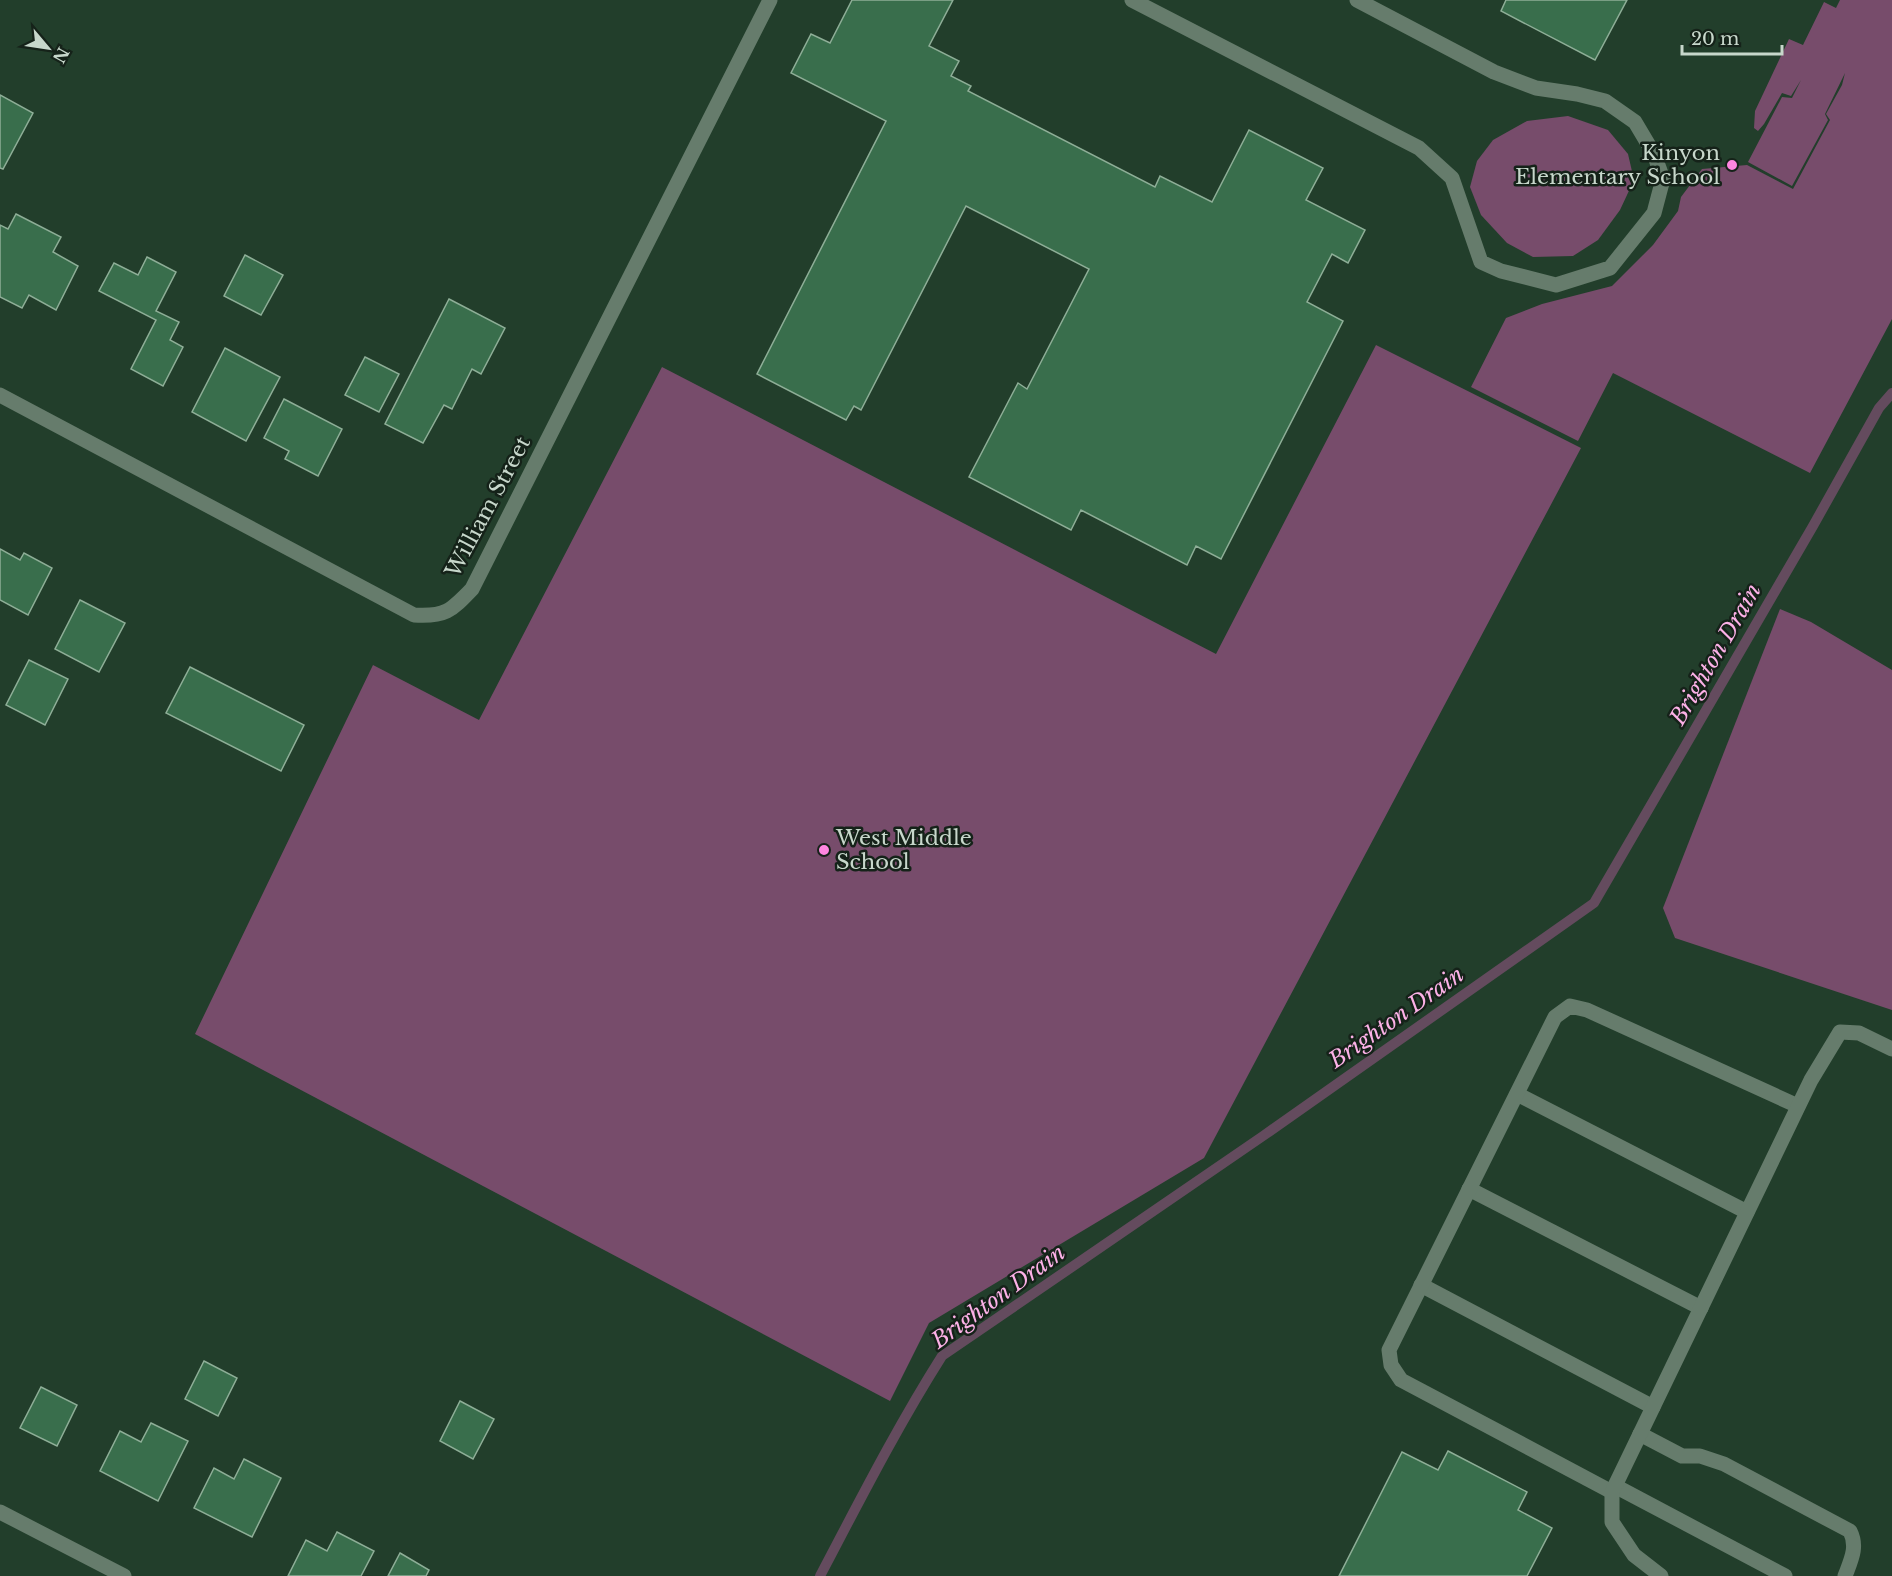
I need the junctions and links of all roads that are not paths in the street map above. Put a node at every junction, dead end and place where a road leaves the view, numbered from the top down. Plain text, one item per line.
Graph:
1 (770, 0) edge
2 (1132, 0) edge
3 (1357, 0) edge
4 (0, 395) edge
5 (1892, 1049) edge
6 (1517, 1094) junction
7 (1798, 1106) junction
8 (1469, 1189) junction
9 (1747, 1212) junction
10 (1421, 1285) junction
11 (1701, 1308) junction
12 (1653, 1407) junction
13 (1640, 1434) junction
14 (1613, 1489) junction
15 (0, 1512) edge
16 (124, 1576) edge
17 (1661, 1576) edge
18 (1785, 1576) edge
19 (1845, 1576) edge

1 - 4 street, William Street
2 - 3 street
5 - 7 street
6 - 7 street
6 - 8 street
6 - 9 street
7 - 9 street
8 - 10 street
8 - 11 street
9 - 11 street
10 - 12 street
10 - 14 street
11 - 12 street
12 - 13 street
13 - 14 street
13 - 19 street
14 - 17 street
14 - 18 street
15 - 16 street

